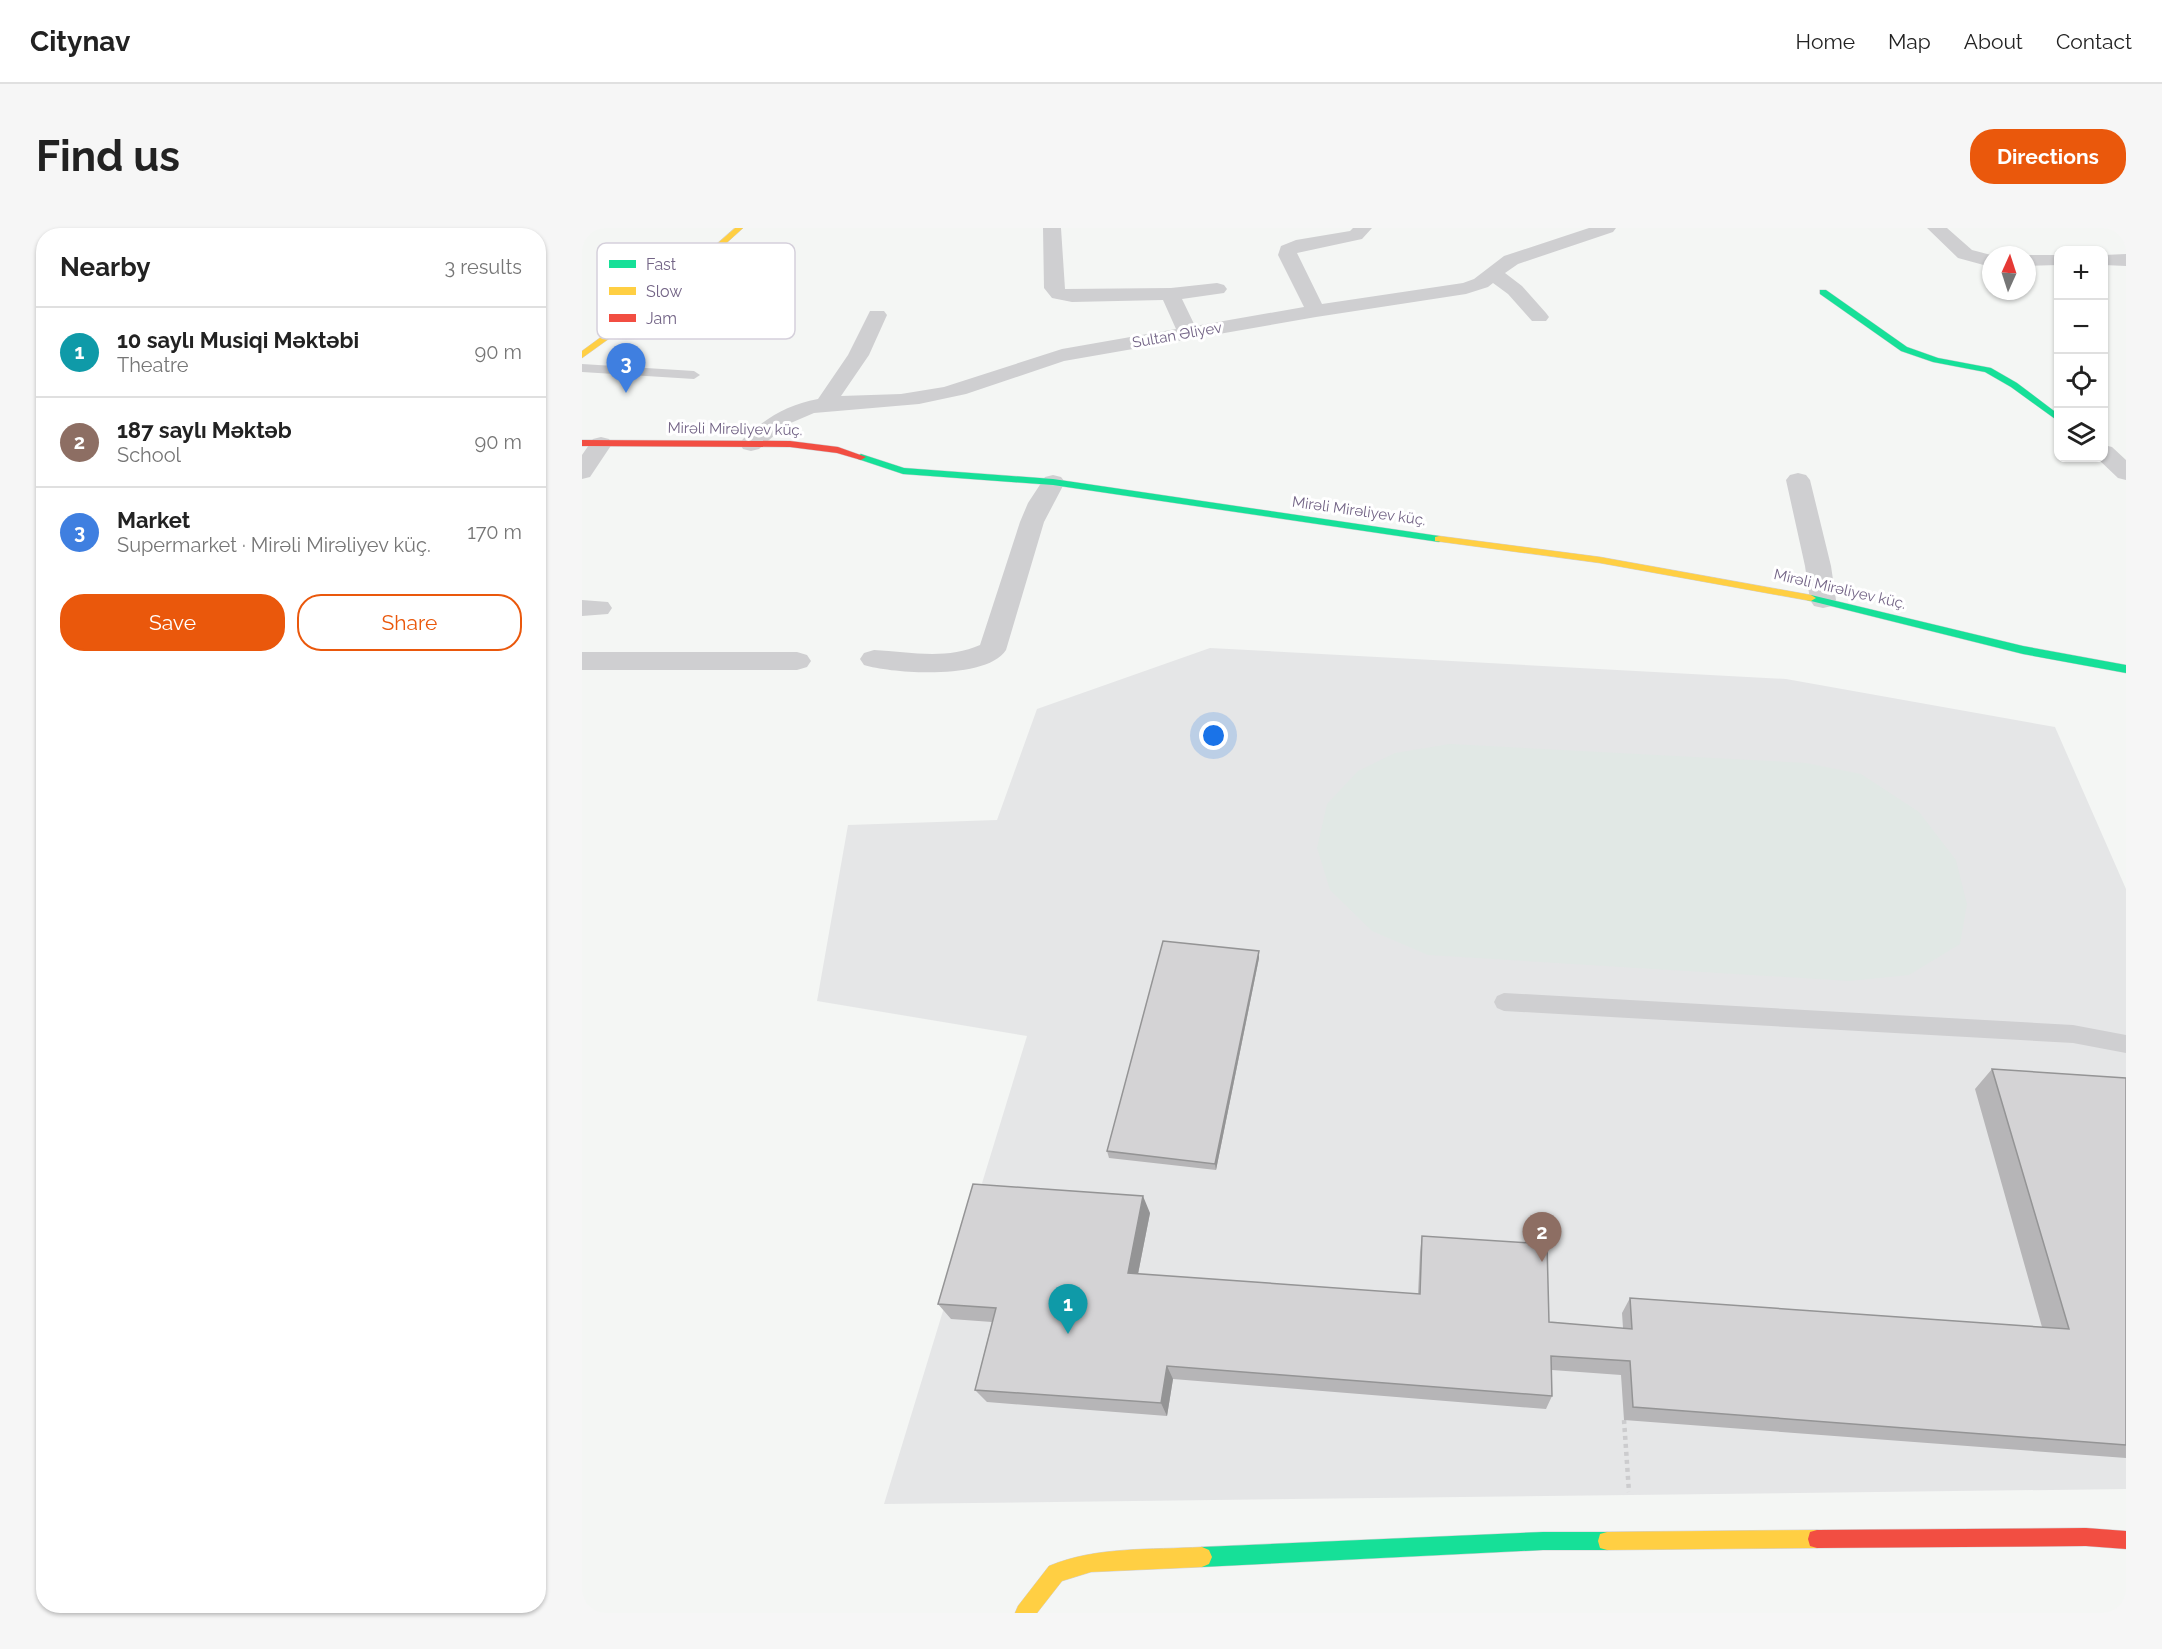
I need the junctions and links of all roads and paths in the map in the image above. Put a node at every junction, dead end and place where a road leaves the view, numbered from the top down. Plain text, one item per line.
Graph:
1 (739, 228) edge
2 (1052, 228) edge
3 (1364, 228) edge
4 (1606, 228) edge
5 (1936, 228) edge
6 (1573, 233) edge
7 (722, 243) edge
8 (1982, 259) edge
9 (2036, 260) edge
10 (2054, 260) edge
11 (2108, 260) edge
12 (2126, 260) edge
13 (1493, 273) junction
14 (1217, 289) dead end
15 (1823, 292) dead end
16 (1171, 294) junction
17 (1316, 311) junction
18 (877, 315) dead end
19 (1539, 317) dead end
20 (1189, 333) junction
21 (604, 339) edge
22 (582, 355) edge
23 (582, 368) edge
24 (694, 375) dead end
25 (827, 403) junction
26 (2054, 415) edge
27 (592, 444) edge
28 (751, 444) junction
29 (2108, 457) edge
30 (582, 472) edge
31 (2126, 473) edge
32 (1798, 480) dead end
33 (1053, 482) junction
34 (1823, 600) junction
35 (874, 659) dead end
36 (582, 661) edge
37 (797, 661) dead end
38 (2126, 669) edge
39 (1504, 1002) dead end
40 (2126, 1044) edge
41 (1624, 1420) dead end
42 (1632, 1540) junction
43 (2126, 1540) edge
44 (1025, 1613) edge

1 - 7 street
2 - 16 street
3 - 17 street
4 - 6 street, Sultan Əliyev
5 - 8 street
6 - 13 street, Sultan Əliyev
9 - 10 street
11 - 12 street
13 - 17 street, Sultan Əliyev
13 - 19 street
14 - 16 street
15 - 26 street
16 - 20 street
17 - 20 street, Sultan Əliyev
18 - 25 street
20 - 25 street, Sultan Əliyev
21 - 22 street
23 - 24 lane
25 - 28 street, Sultan Əliyev
27 - 28 street, Mirəli Mirəliyev küç.
27 - 30 street
28 - 33 street, Mirəli Mirəliyev küç.
29 - 31 street
32 - 34 street
33 - 34 street, Mirəli Mirəliyev küç.
33 - 35 street
34 - 38 street, Mirəli Mirəliyev küç.
36 - 37 street
39 - 40 lane
41 - 42 path
42 - 43 street
42 - 44 street

